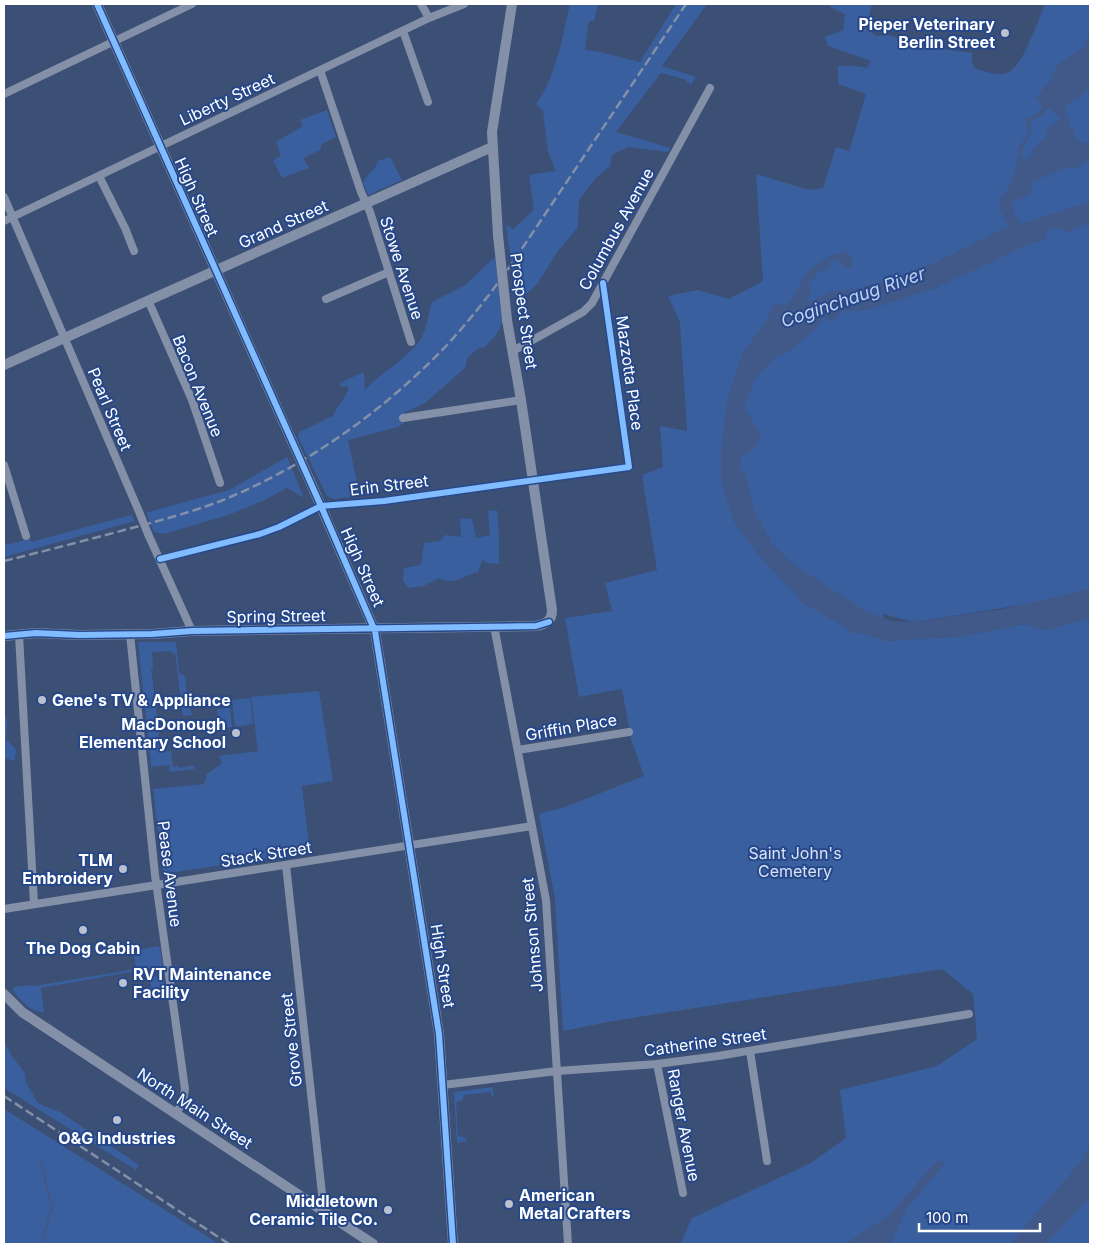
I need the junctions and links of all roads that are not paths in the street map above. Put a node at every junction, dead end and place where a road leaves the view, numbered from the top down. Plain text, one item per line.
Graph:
1 (97, 4) edge
2 (192, 4) edge
3 (421, 4) edge
4 (464, 4) edge
5 (512, 4) edge
6 (429, 18) junction
7 (403, 31) junction
8 (114, 41) junction
9 (320, 70) junction
10 (710, 88) dead end
11 (4, 94) edge
12 (428, 102) dead end
13 (160, 147) junction
14 (492, 147) junction
15 (99, 176) junction
16 (4, 197) edge
17 (366, 203) junction
18 (12, 217) junction
19 (4, 221) edge
20 (134, 251) dead end
21 (216, 270) junction
22 (389, 272) junction
23 (603, 283) junction
24 (326, 299) dead end
25 (148, 300) junction
26 (64, 337) junction
27 (411, 342) dead end
28 (513, 351) junction
29 (4, 364) edge
30 (521, 400) junction
31 (403, 418) dead end
32 (4, 465) edge
33 (629, 467) joint
34 (533, 480) junction
35 (220, 483) dead end
36 (321, 506) junction
37 (26, 536) dead end
38 (160, 560) junction
39 (548, 622) joint
40 (494, 626) junction
41 (374, 628) junction
42 (192, 631) junction
43 (20, 634) junction
44 (130, 634) junction
45 (4, 636) edge
46 (629, 732) dead end
47 (518, 750) junction
48 (532, 826) junction
49 (410, 845) junction
50 (286, 865) junction
51 (158, 885) junction
52 (34, 904) junction
53 (4, 908) edge
54 (4, 994) edge
55 (969, 1014) dead end
56 (750, 1051) junction
57 (658, 1064) junction
58 (557, 1071) junction
59 (443, 1085) junction
60 (176, 1114) junction
61 (767, 1161) dead end
62 (683, 1193) dead end
63 (324, 1212) junction
64 (373, 1244) edge
65 (453, 1244) edge
66 (568, 1244) edge

1 - 8 street, High Street
2 - 8 street
3 - 6 street
4 - 6 street, Liberty Street
5 - 14 street, Prospect Street
6 - 7 street, Liberty Street
7 - 9 street, Liberty Street
7 - 12 street
8 - 11 street
8 - 13 street, High Street
9 - 13 street, Liberty Street
9 - 17 street, Stowe Avenue
10 - 23 street, Columbus Avenue
13 - 15 street, Liberty Street
13 - 21 street, High Street
14 - 17 street, Grand Street
14 - 28 street, Prospect Street, bridge
15 - 18 street, Liberty Street
15 - 20 street
16 - 18 street, Pearl Street
17 - 21 street, Grand Street
17 - 22 street, Stowe Avenue
18 - 19 street, Liberty Street
18 - 26 street, Pearl Street
21 - 25 street, Grand Street
21 - 36 street, High Street, bridge
22 - 24 street
22 - 27 street, Stowe Avenue
23 - 28 street, Columbus Avenue
23 - 33 street, Mazzotta Place
25 - 26 street, Grand Street
25 - 35 street, Bacon Avenue
26 - 29 street, Grand Street
26 - 38 street, Pearl Street, bridge
28 - 30 street, Prospect Street
30 - 31 street
30 - 34 street, Prospect Street
32 - 37 street
33 - 34 street, Erin Street
34 - 36 street, Erin Street
34 - 39 street, Prospect Street
36 - 38 street, Erin Street
36 - 41 street, High Street
38 - 42 street, Pearl Street
39 - 40 street, Spring Street
40 - 41 street, Spring Street
40 - 47 street, Johnson Street
41 - 42 street, Spring Street
41 - 49 street, High Street
42 - 44 street, Spring Street
43 - 44 street, Spring Street
43 - 45 street, Spring Street
43 - 52 street
44 - 51 street, Pease Avenue
46 - 47 street, Griffin Place
47 - 48 street, Johnson Street
48 - 49 street, Stack Street
48 - 58 street, Johnson Street
49 - 50 street, Stack Street
49 - 59 street, High Street
50 - 51 street, Stack Street
50 - 63 street, Grove Street
51 - 52 street, Stack Street
51 - 60 street, Pease Avenue
52 - 53 street, Stack Street
54 - 60 street, North Main Street
55 - 56 street, Catherine Street
56 - 57 street, Catherine Street
56 - 61 street
57 - 58 street, Catherine Street
57 - 62 street, Ranger Avenue
58 - 59 street, Catherine Street
58 - 66 street, Johnson Street
59 - 65 street, High Street
60 - 63 street, North Main Street
63 - 64 street, North Main Street

